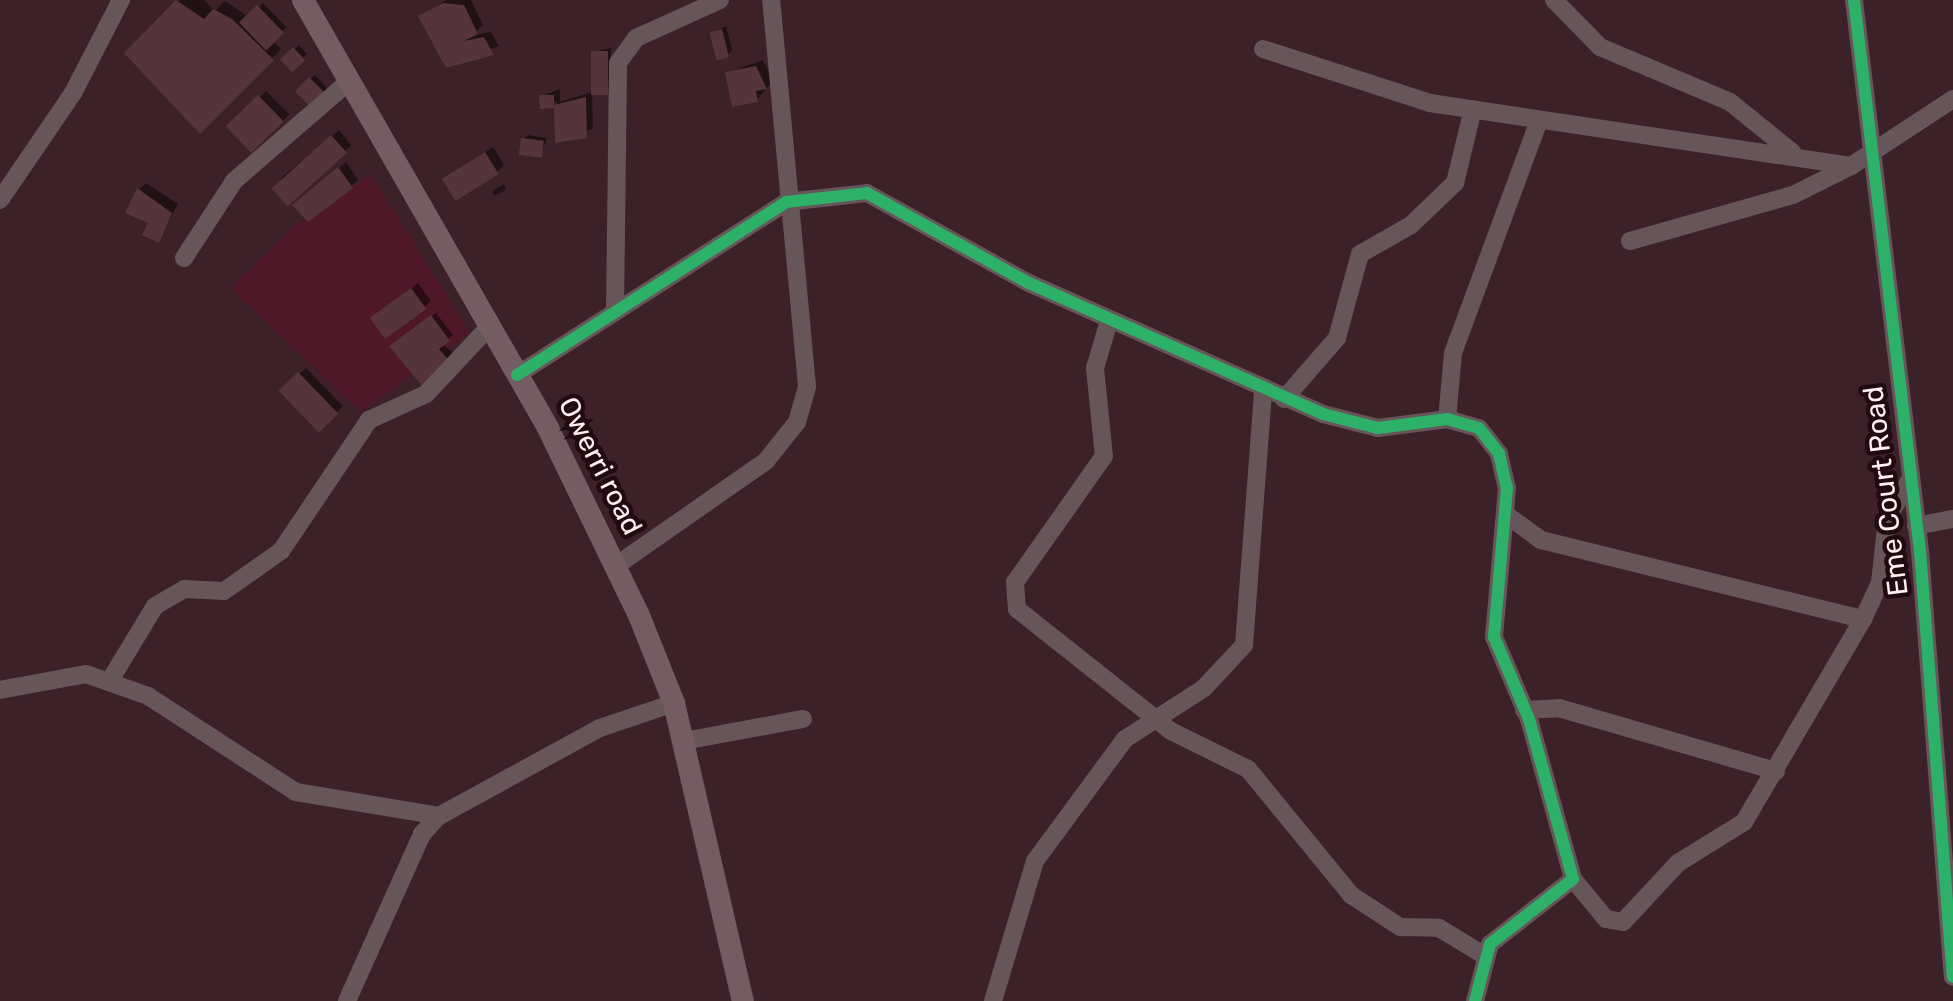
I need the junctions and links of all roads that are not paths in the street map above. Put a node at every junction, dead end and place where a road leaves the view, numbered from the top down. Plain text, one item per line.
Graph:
1 (121, 0) edge
2 (303, 0) edge
3 (720, 0) edge
4 (771, 0) edge
5 (1554, 0) edge
6 (1854, 0) edge
7 (1263, 49) dead end
8 (346, 84) junction
9 (1953, 98) edge
10 (1472, 109) junction
11 (1538, 124) junction
12 (1873, 147) junction
13 (1792, 152) junction
14 (1851, 166) junction
15 (0, 200) edge
16 (786, 202) junction
17 (1630, 241) dead end
18 (184, 258) dead end
19 (615, 312) junction
20 (1109, 322) junction
21 (489, 327) junction
22 (517, 375) junction
23 (1263, 390) junction
24 (1284, 399) junction
25 (1446, 419) junction
26 (1910, 481) junction
27 (1508, 516) junction
28 (1953, 519) edge
29 (1916, 526) junction
30 (617, 565) junction
31 (1864, 619) junction
32 (109, 682) junction
33 (0, 690) edge
34 (674, 702) junction
35 (1524, 710) junction
36 (1152, 716) junction
37 (802, 719) dead end
38 (684, 741) junction
39 (1945, 750) edge
40 (1776, 772) junction
41 (1946, 775) edge
42 (439, 816) junction
43 (1573, 878) junction
44 (1951, 944) edge
45 (1482, 954) junction
46 (1953, 976) edge
47 (347, 1001) edge
48 (743, 1001) edge
49 (993, 1001) edge
50 (1475, 1001) edge

1 - 15 street
2 - 8 main road, Owerri road
3 - 19 street
4 - 16 street
5 - 13 street
6 - 12 street, Eme Court Road
7 - 10 street
8 - 18 street
8 - 21 main road, Owerri road
9 - 12 street
10 - 11 street
10 - 24 street
11 - 13 street
11 - 25 street
12 - 14 street
12 - 26 street, Eme Court Road
13 - 14 street
14 - 17 street
16 - 19 street
16 - 20 street
16 - 30 street
19 - 22 street
20 - 23 street
20 - 36 street
21 - 22 main road, Owerri road
21 - 32 street
22 - 30 main road, Owerri road
23 - 24 street
23 - 36 street
24 - 25 street
25 - 27 street
26 - 29 street, Eme Court Road
26 - 31 street
27 - 31 street
27 - 35 street
28 - 29 street
29 - 39 street, Eme Court Road
30 - 34 main road, Owerri road
31 - 40 street
32 - 33 street
32 - 42 street
34 - 38 main road, Owerri road
34 - 42 street
35 - 40 street
35 - 43 street
36 - 45 street
36 - 49 street
37 - 38 street
38 - 48 main road, Owerri road
39 - 41 street, Eme Court Road
40 - 43 street
41 - 44 street, Eme Court Road
42 - 47 street
43 - 45 street
44 - 46 street, Eme Court Road
45 - 50 street

